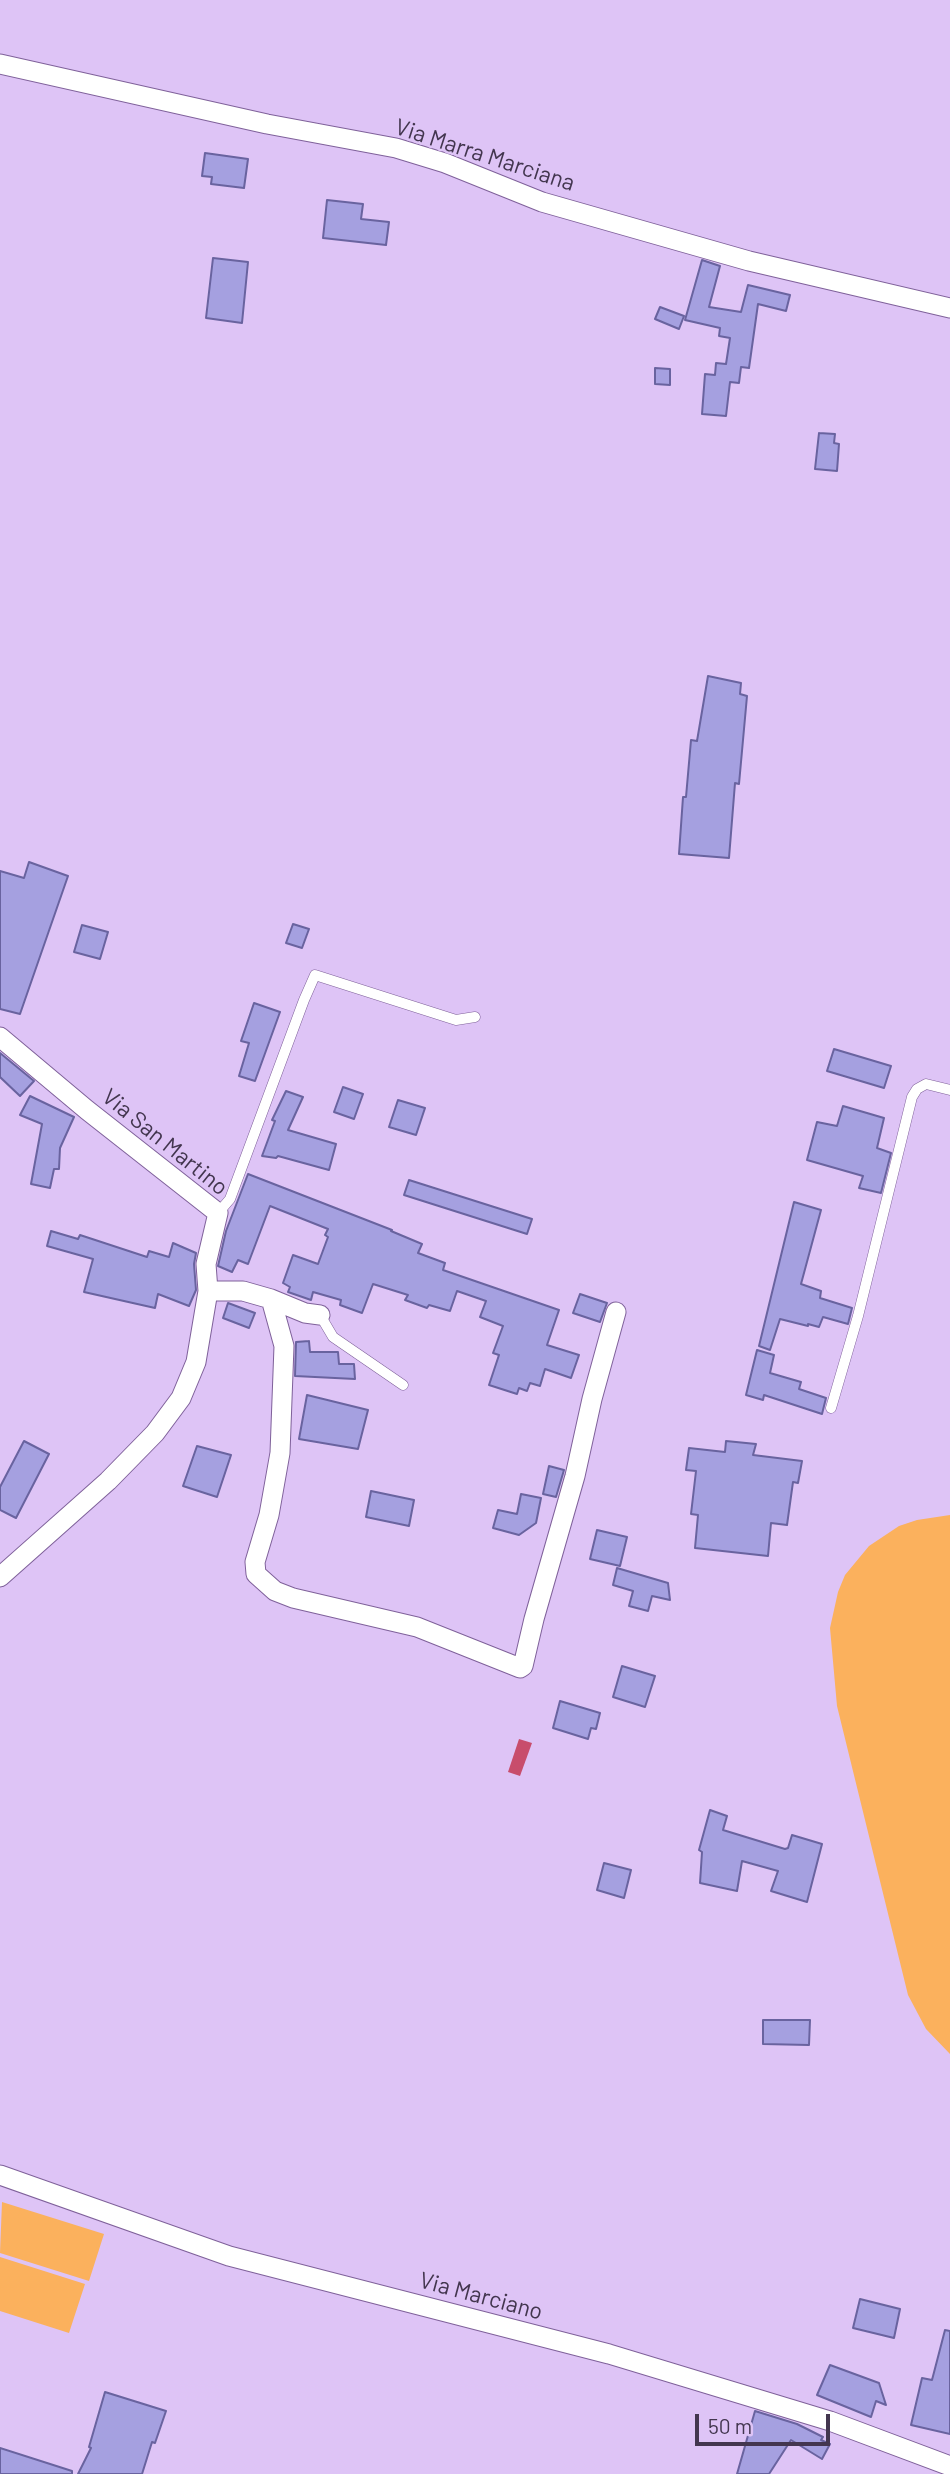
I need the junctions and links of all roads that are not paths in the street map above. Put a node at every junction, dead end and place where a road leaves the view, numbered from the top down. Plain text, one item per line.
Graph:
1 (0, 64) edge
2 (950, 308) edge
3 (475, 1017) dead end
4 (0, 1037) edge
5 (950, 1090) edge
6 (218, 1213) junction
7 (208, 1291) junction
8 (271, 1299) junction
9 (616, 1312) dead end
10 (320, 1315) joint
11 (404, 1385) dead end
12 (831, 1408) dead end
13 (0, 1577) edge
14 (0, 2175) edge
15 (950, 2466) edge

1 - 2 street, Via Marra Marciana
3 - 6 lane
4 - 6 street, Via San Martino
5 - 12 lane
6 - 7 street, Via San Martino
7 - 8 street
7 - 13 street, Via San Martino
8 - 9 street
8 - 10 street
10 - 11 lane
14 - 15 street, Via Marciano

